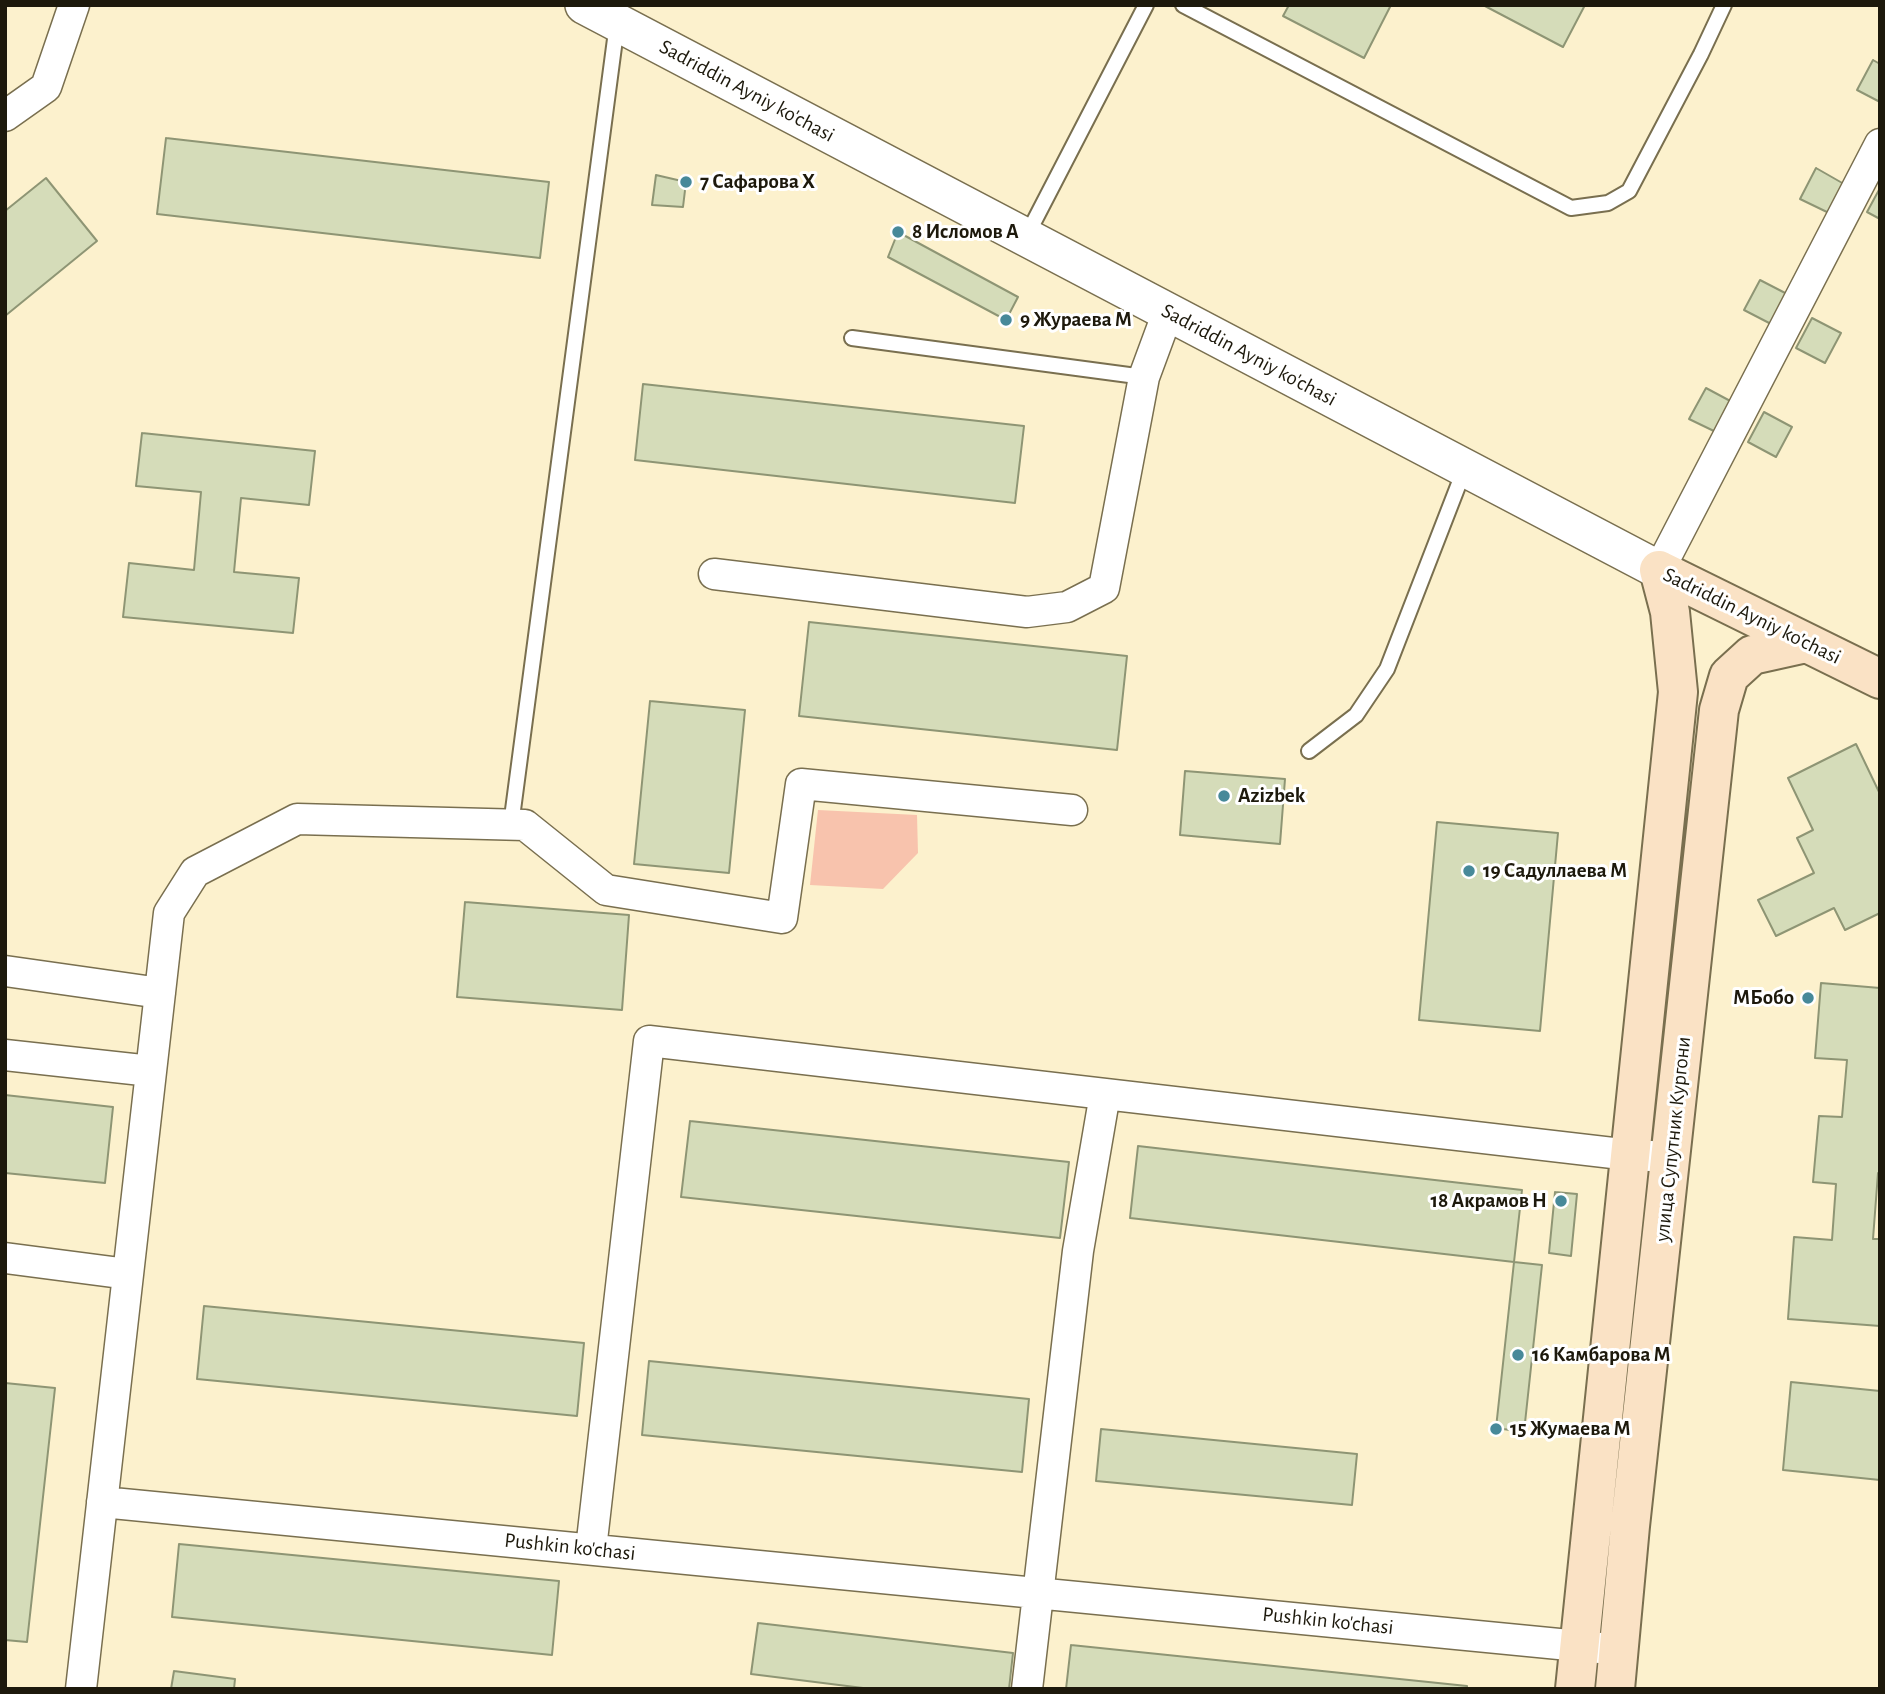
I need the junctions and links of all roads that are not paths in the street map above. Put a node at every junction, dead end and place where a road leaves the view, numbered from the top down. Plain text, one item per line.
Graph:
1 (74, 5) edge
2 (584, 5) edge
3 (1146, 5) edge
4 (1182, 5) edge
5 (1724, 5) edge
6 (617, 23) junction
7 (5, 116) edge
8 (1880, 144) edge
9 (1026, 237) junction
10 (1168, 312) junction
11 (852, 338) dead end
12 (1144, 377) junction
13 (1465, 468) junction
14 (1659, 570) junction
15 (714, 574) dead end
16 (1806, 643) junction
17 (1880, 679) edge
18 (1677, 699) junction
19 (1720, 704) junction
20 (1309, 751) dead end
21 (1072, 810) dead end
22 (511, 825) junction
23 (5, 971) edge
24 (160, 993) junction
25 (5, 1055) edge
26 (151, 1071) junction
27 (1105, 1094) junction
28 (1630, 1155) junction
29 (1671, 1157) junction
30 (5, 1258) edge
31 (128, 1274) junction
32 (102, 1502) junction
33 (591, 1549) junction
34 (1038, 1592) junction
35 (1580, 1645) junction
36 (1618, 1651) junction
37 (81, 1689) edge
38 (1027, 1689) edge
39 (1575, 1689) edge
40 (1615, 1689) edge

1 - 7 street
2 - 6 street, Sadriddin Ayniy ko'chasi
3 - 9 lane
4 - 5 lane
6 - 9 street, Sadriddin Ayniy ko'chasi
6 - 22 lane
8 - 14 street
9 - 10 street, Sadriddin Ayniy ko'chasi
10 - 12 street
10 - 13 street, Sadriddin Ayniy ko'chasi
11 - 12 lane
12 - 15 street
13 - 14 street, Sadriddin Ayniy ko'chasi
13 - 20 lane
14 - 16 main road, Sadriddin Ayniy ko'chasi
14 - 18 main road
16 - 17 main road, Sadriddin Ayniy ko'chasi
16 - 19 main road, улица Супутник Кургони
18 - 19 main road
18 - 28 main road
19 - 29 main road, улица Супутник Кургони
21 - 22 street
22 - 24 street
23 - 24 street
24 - 26 street
25 - 26 street
26 - 31 street
27 - 28 street
27 - 33 street
27 - 34 street
28 - 29 street
28 - 35 main road
29 - 36 main road, улица Супутник Кургони
30 - 31 street
31 - 32 street
32 - 33 street, Pushkin ko'chasi
32 - 37 street
33 - 34 street, Pushkin ko'chasi
34 - 35 street, Pushkin ko'chasi
34 - 38 street
35 - 36 street, Pushkin ko'chasi
35 - 39 main road
36 - 40 main road, улица Супутник Кургони

